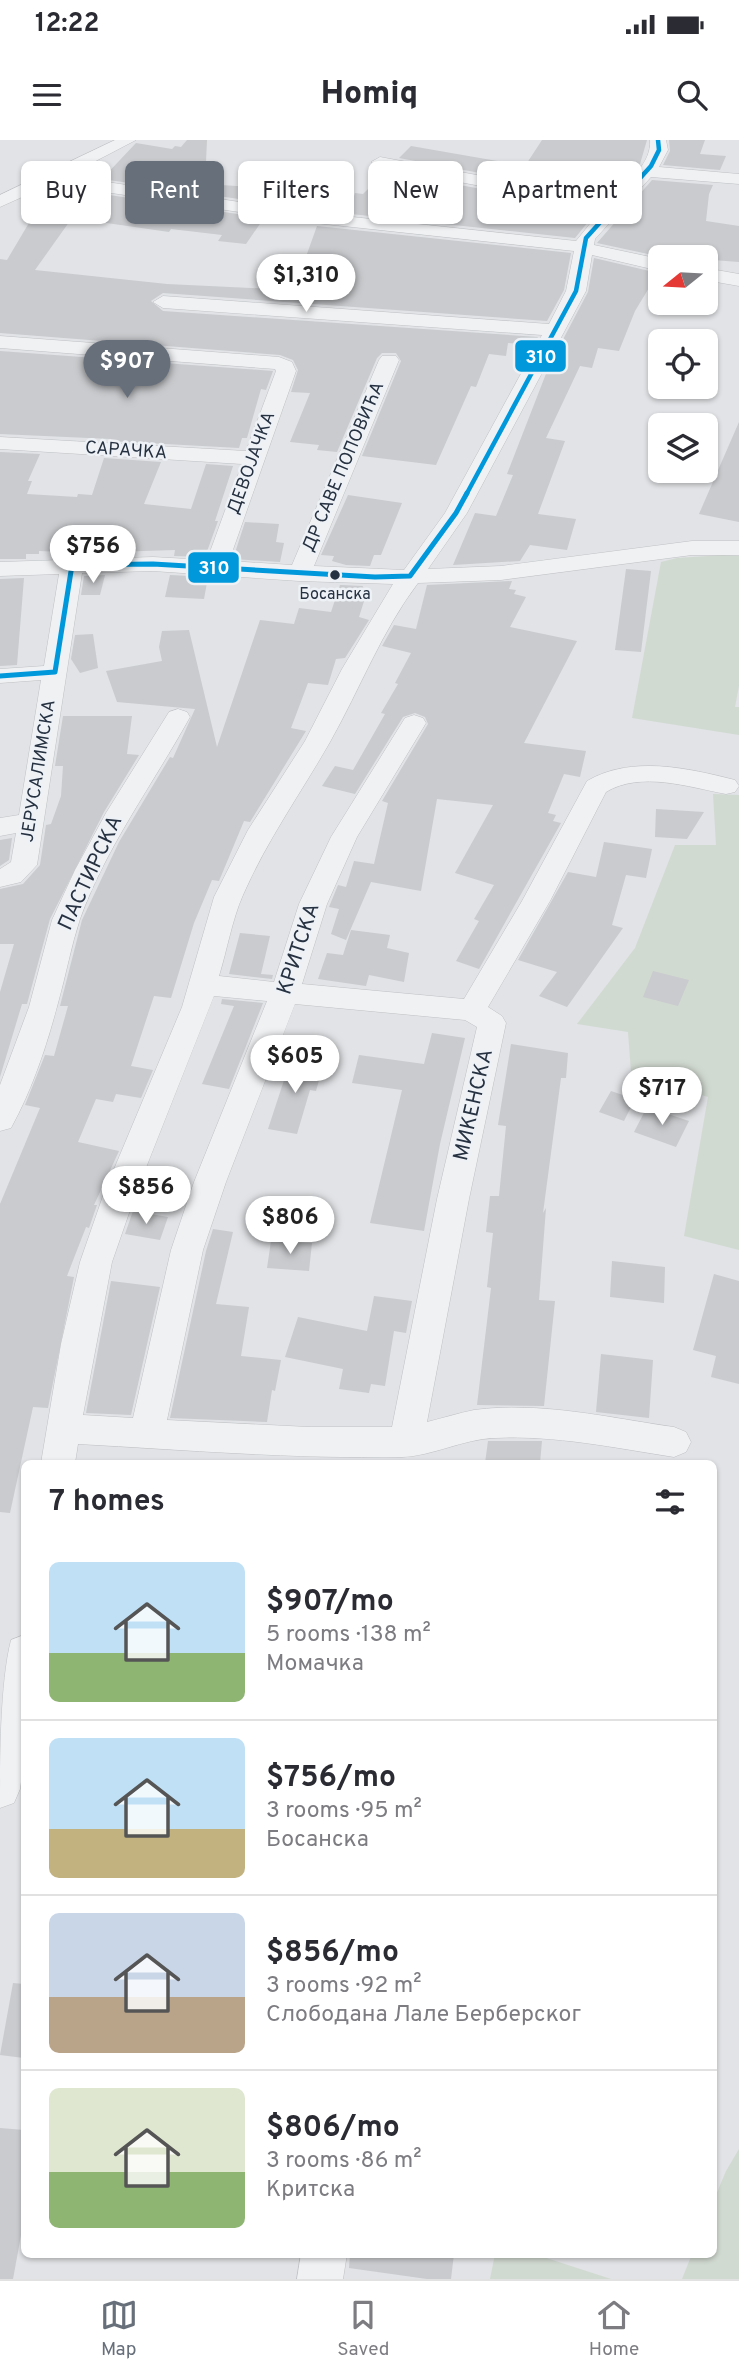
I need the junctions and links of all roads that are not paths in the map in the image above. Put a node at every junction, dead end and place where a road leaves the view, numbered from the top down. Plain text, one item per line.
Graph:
1 (128, 140) edge
2 (658, 140) edge
3 (87, 161) edge
4 (647, 172) junction
5 (642, 177) edge
6 (739, 179) edge
7 (111, 188) edge
8 (21, 194) edge
9 (0, 204) edge
10 (0, 217) edge
11 (597, 224) edge
12 (584, 247) junction
13 (648, 262) edge
14 (718, 276) edge
15 (739, 280) edge
16 (163, 302) dead end
17 (554, 330) junction
18 (0, 342) edge
19 (389, 360) dead end
20 (0, 443) edge
21 (253, 458) junction
22 (739, 548) edge
23 (72, 565) junction
24 (215, 568) junction
25 (0, 569) edge
26 (299, 573) junction
27 (410, 576) junction
28 (55, 672) junction
29 (0, 676) edge
30 (178, 717) dead end
31 (414, 723) dead end
32 (726, 786) dead end
33 (30, 822) junction
34 (0, 827) edge
35 (0, 878) edge
36 (203, 985) junction
37 (285, 993) junction
38 (472, 1010) junction
39 (0, 1120) edge
40 (64, 1429) junction
41 (146, 1432) junction
42 (674, 1442) dead end
43 (415, 1453) edge
44 (59, 1460) edge
45 (21, 1669) edge
46 (0, 1789) edge
47 (323, 2258) edge
48 (320, 2279) edge

1 - 3 street
2 - 4 street
4 - 5 street
4 - 6 street
7 - 12 street
8 - 9 street
9 - 10 street
11 - 12 street
12 - 13 street
12 - 17 street
14 - 15 street
16 - 17 street
17 - 27 street
18 - 21 street, ДЕВОЈАЧКА
19 - 26 street, ДР САВЕ ПОПОВИЋА
20 - 21 street, САРАЧКА
21 - 24 street, ДЕВОЈАЧКА
22 - 27 street
23 - 24 street
23 - 25 street
23 - 28 street, ЈЕРУСАЛИМСКА
24 - 26 street
26 - 27 street
27 - 36 street
28 - 29 street
28 - 33 street, ЈЕРУСАЛИМСКА
30 - 39 street, ПАСТИРСКА
31 - 37 street, КРИТСКА
32 - 38 street
33 - 34 street
33 - 35 street, ЈЕРУСАЛИМСКА
36 - 37 street
36 - 40 street
37 - 38 street
37 - 41 street, КРИТСКА
38 - 43 street, МИКЕНСКА
40 - 41 street
40 - 44 street
41 - 43 street
42 - 43 street
45 - 46 street
47 - 48 street

